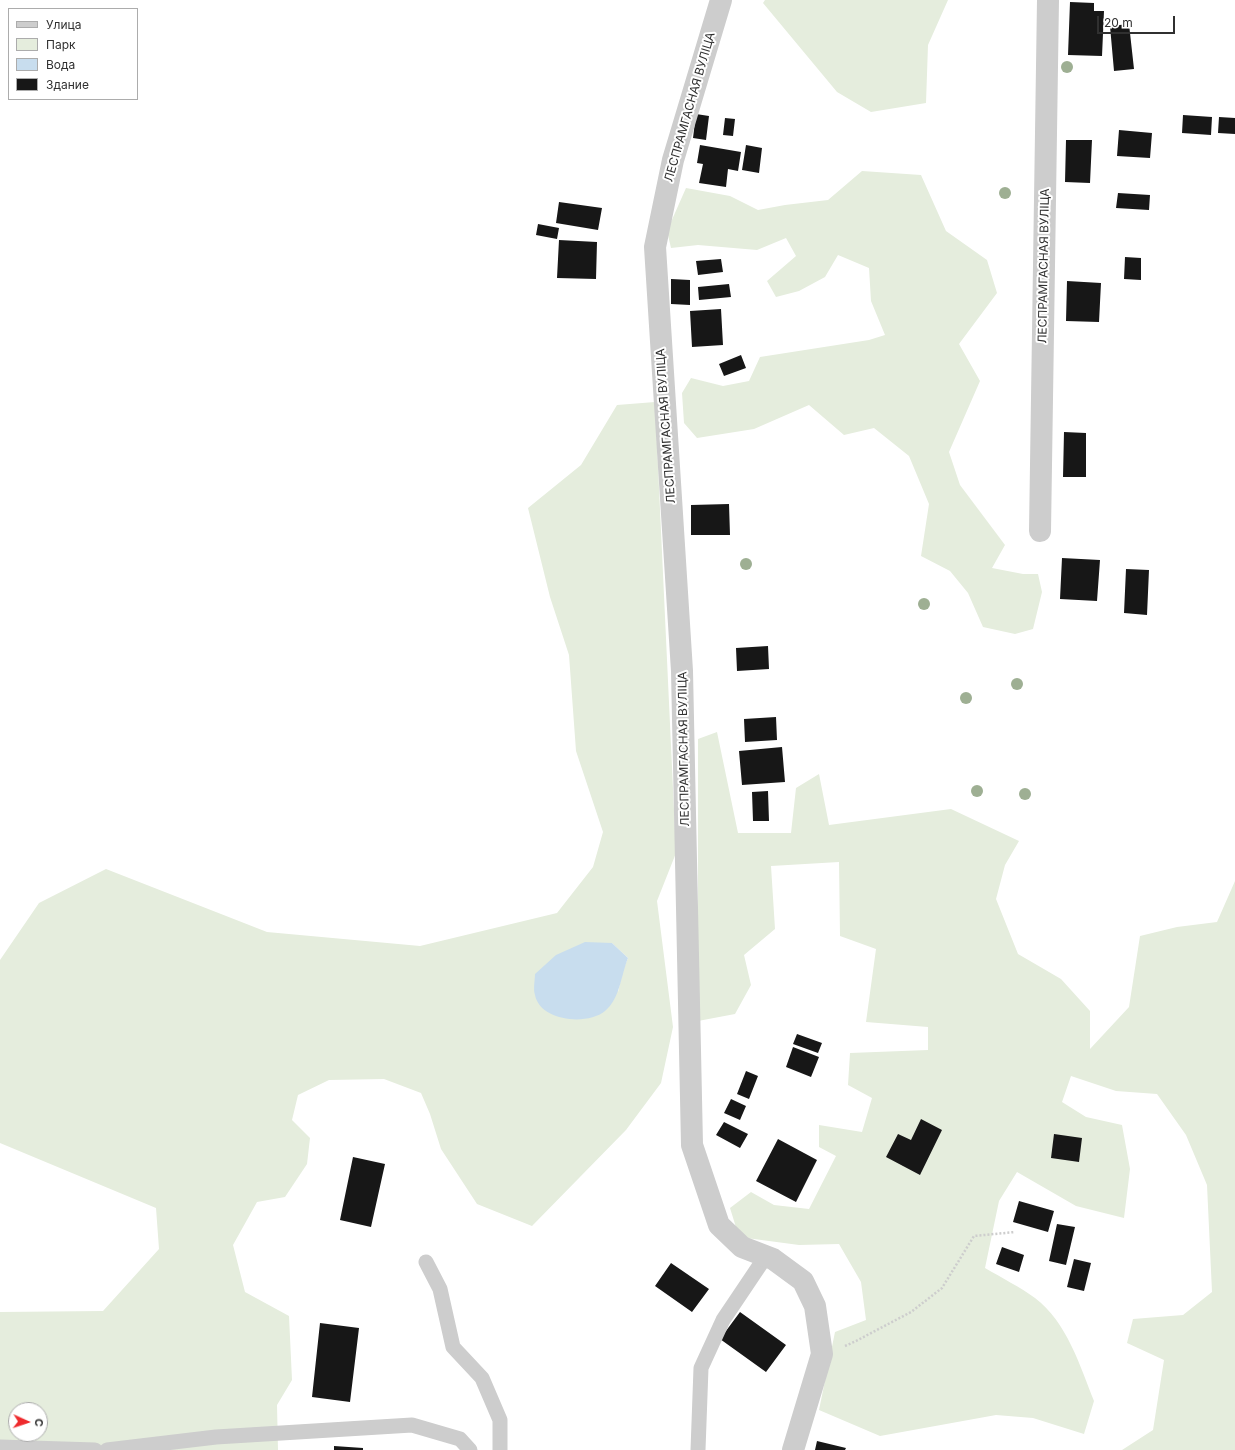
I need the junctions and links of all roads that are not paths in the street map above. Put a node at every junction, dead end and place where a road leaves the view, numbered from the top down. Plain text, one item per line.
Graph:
1 (720, 0) edge
2 (1048, 0) edge
3 (1040, 531) dead end
4 (766, 1256) junction
5 (426, 1262) dead end
6 (0, 1447) edge
7 (95, 1450) edge
8 (107, 1450) edge
9 (470, 1450) edge
10 (500, 1450) edge
11 (698, 1450) edge
12 (793, 1450) edge

1 - 4 street, ЛЕСПРАМГАСНАЯ ВУЛІЦА
2 - 3 street, ЛЕСПРАМГАСНАЯ ВУЛІЦА
4 - 11 lane
4 - 12 street, ЛЕСПРАМГАСНАЯ ВУЛІЦА
5 - 10 lane
6 - 7 lane
8 - 9 lane

